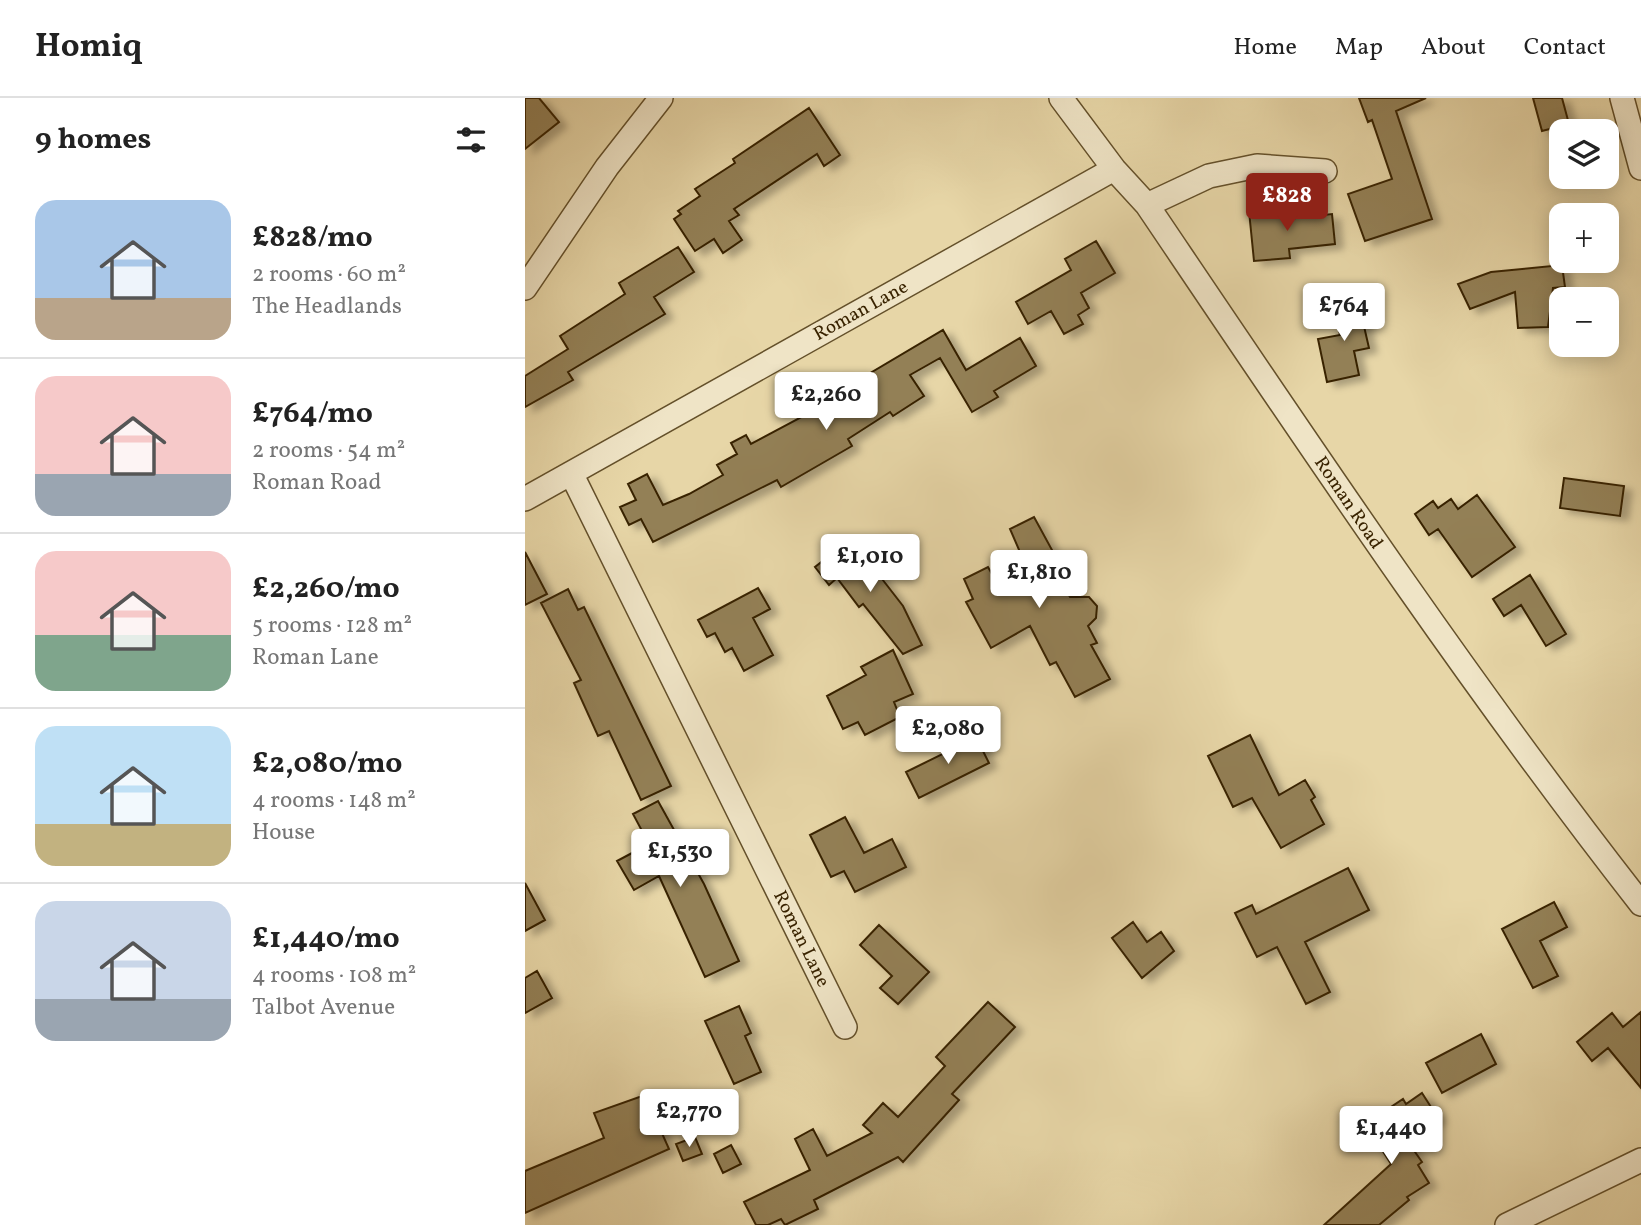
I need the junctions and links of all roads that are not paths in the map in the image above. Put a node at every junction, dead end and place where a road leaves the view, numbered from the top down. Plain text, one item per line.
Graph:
1 (661, 98) edge
2 (1061, 98) edge
3 (1622, 98) edge
4 (1641, 168) edge
5 (1114, 169) junction
6 (1325, 171) dead end
7 (1147, 205) junction
8 (525, 288) edge
9 (572, 475) junction
10 (525, 499) edge
11 (1641, 904) edge
12 (845, 1027) dead end
13 (1641, 1160) edge
14 (1507, 1225) edge

1 - 8 street
2 - 5 street, Roman Road
3 - 4 street
5 - 7 street, Roman Road
5 - 9 street, Roman Lane
6 - 7 street
7 - 11 street, Roman Road
9 - 10 street, Roman Lane
9 - 12 street, Roman Lane
13 - 14 street

